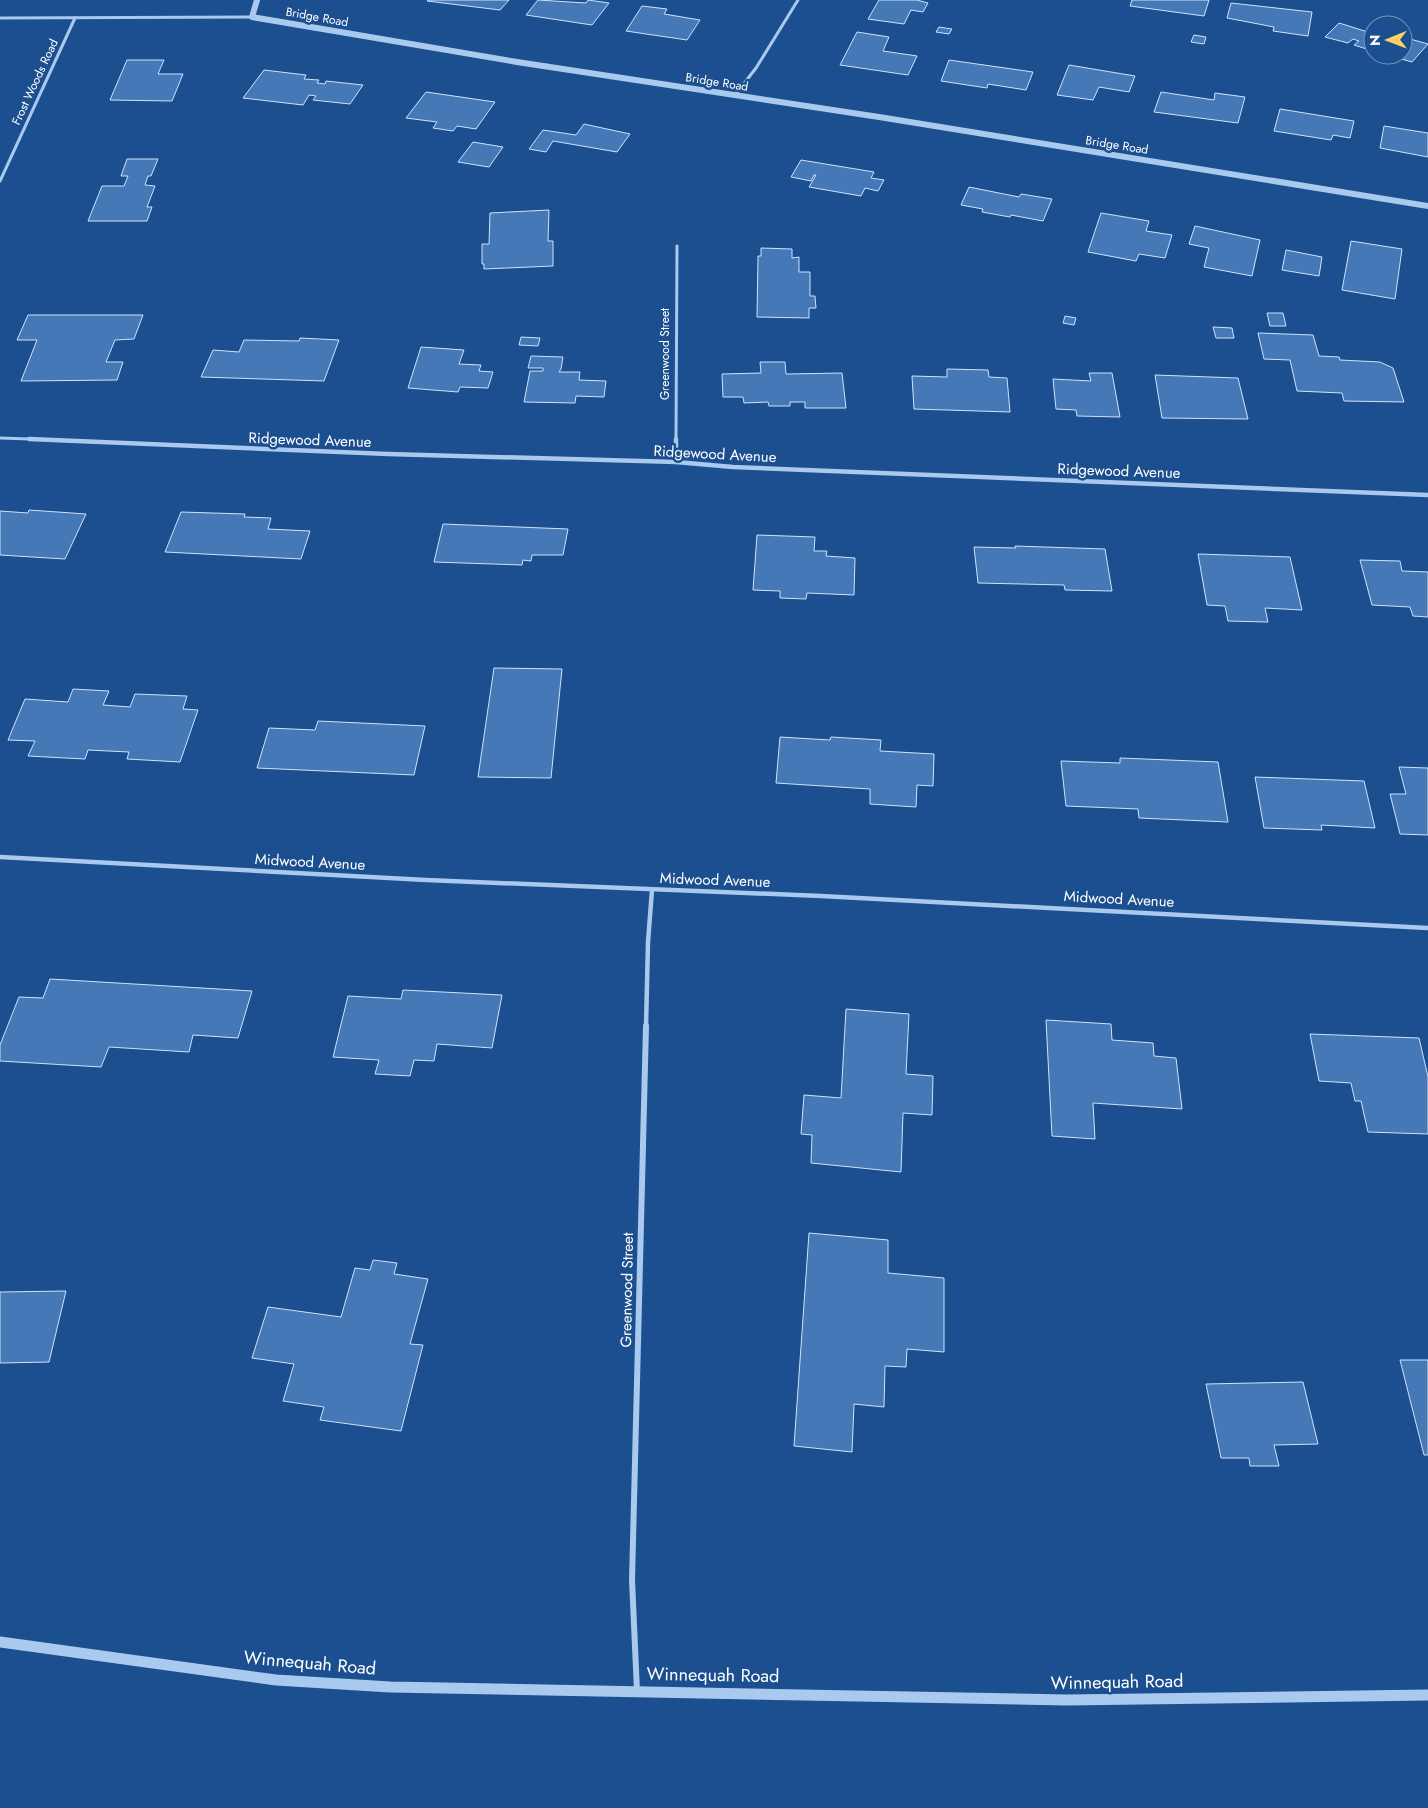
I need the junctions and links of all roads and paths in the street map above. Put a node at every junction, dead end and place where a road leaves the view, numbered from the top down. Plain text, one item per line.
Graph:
1 (257, 0) edge
2 (798, 0) edge
3 (252, 17) junction
4 (0, 18) edge
5 (75, 18) junction
6 (734, 95) junction
7 (0, 181) edge
8 (1428, 206) edge
9 (677, 246) dead end
10 (0, 438) edge
11 (676, 462) junction
12 (1428, 495) edge
13 (0, 858) edge
14 (652, 890) junction
15 (1428, 928) edge
16 (0, 1642) edge
17 (637, 1691) junction
18 (1428, 1695) edge

1 - 3 street
2 - 6 street
3 - 5 street, Bridge Road
3 - 6 street, Bridge Road
4 - 5 street, Bridge Road
5 - 7 street, Frost Woods Road
6 - 8 street, Bridge Road
9 - 11 street, Greenwood Street
10 - 11 street, Ridgewood Avenue
11 - 12 street, Ridgewood Avenue
13 - 14 street, Midwood Avenue
14 - 15 street, Midwood Avenue
14 - 17 street, Greenwood Street
16 - 17 street, Winnequah Road
17 - 18 street, Winnequah Road

